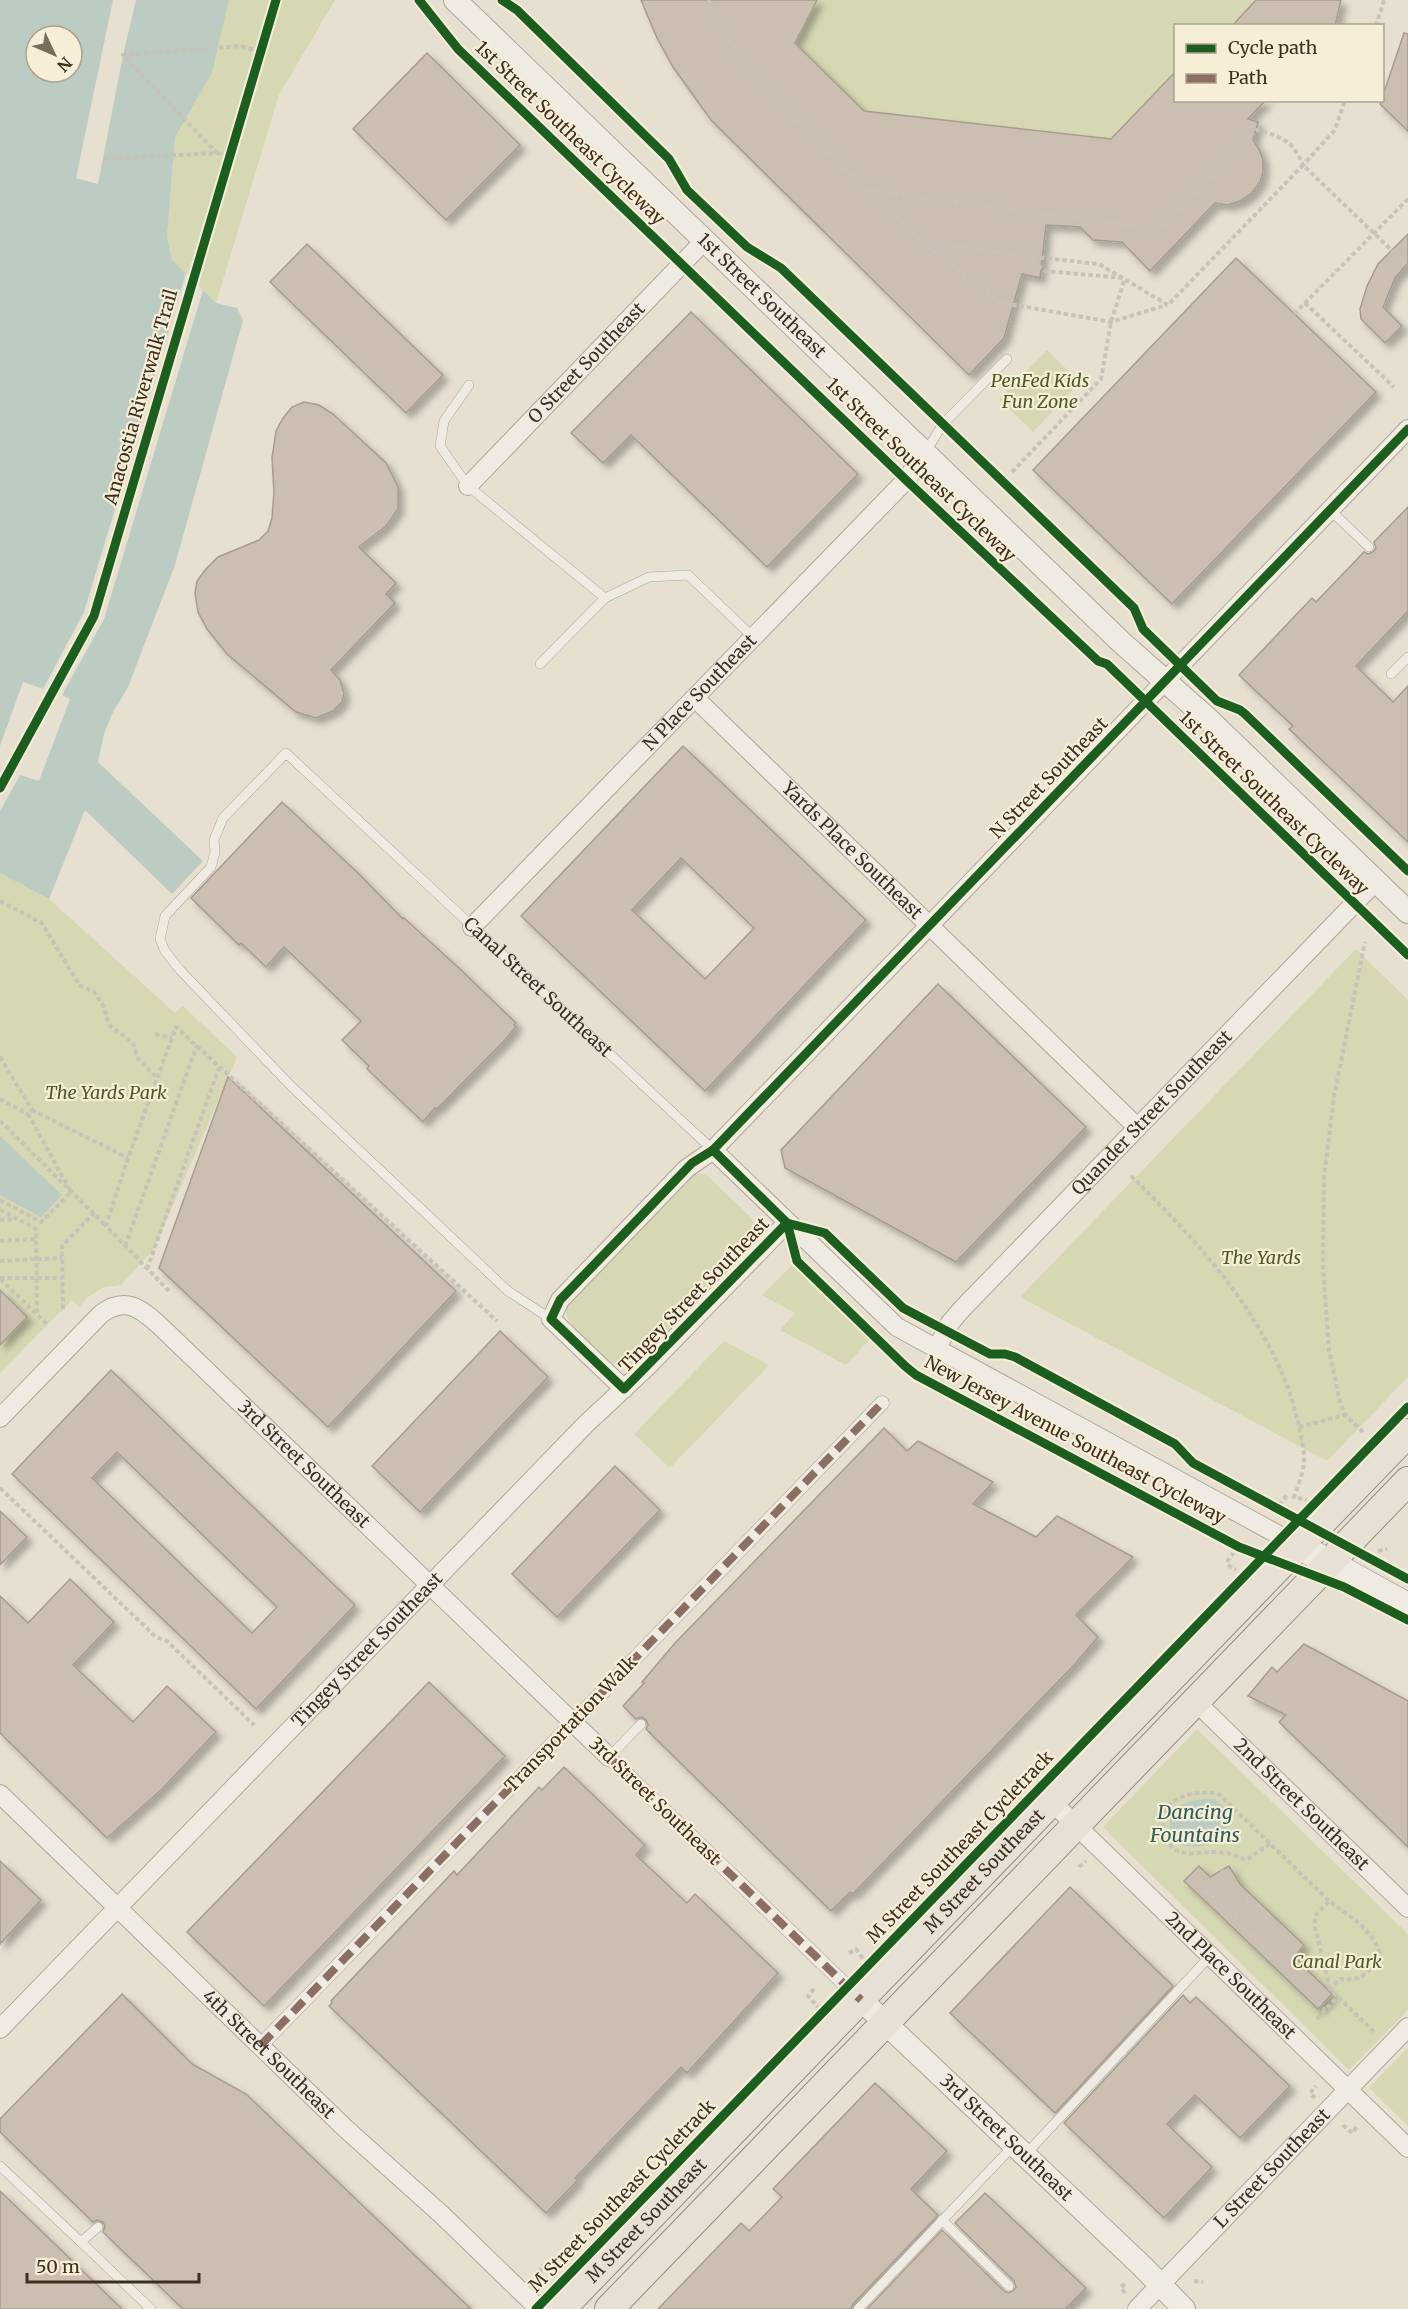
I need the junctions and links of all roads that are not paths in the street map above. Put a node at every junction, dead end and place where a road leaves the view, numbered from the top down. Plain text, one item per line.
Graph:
1 (454, 0) edge
2 (705, 240) junction
3 (1007, 359) dead end
4 (469, 385) dead end
5 (1408, 429) edge
6 (925, 453) junction
7 (468, 486) junction
8 (1330, 510) junction
9 (1369, 547) dead end
10 (605, 598) junction
11 (753, 637) junction
12 (1408, 657) edge
13 (540, 664) dead end
14 (1391, 674) dead end
15 (1165, 681) junction
16 (695, 698) junction
17 (1376, 880) junction
18 (1408, 912) edge
19 (929, 926) junction
20 (472, 927) junction
21 (1137, 1127) junction
22 (712, 1150) junction
23 (787, 1223) junction
24 (551, 1319) junction
25 (936, 1350) junction
26 (624, 1389) junction
27 (882, 1403) dead end
28 (0, 1418) edge
29 (1408, 1433) edge
30 (1408, 1481) edge
31 (1307, 1520) junction
32 (1329, 1563) junction
33 (429, 1586) junction
34 (1408, 1606) edge
35 (1196, 1702) junction
36 (573, 1721) junction
37 (641, 1724) dead end
38 (609, 1757) junction
39 (0, 1794) edge
40 (1052, 1802) junction
41 (1076, 1825) junction
42 (117, 1907) junction
43 (1408, 1908) edge
44 (1210, 1956) junction
45 (854, 1994) junction
46 (885, 2023) junction
47 (1408, 2027) edge
48 (0, 2029) edge
49 (261, 2045) junction
50 (1348, 2090) junction
51 (1408, 2148) edge
52 (1019, 2150) junction
53 (0, 2166) edge
54 (942, 2220) junction
55 (98, 2227) dead end
56 (81, 2241) junction
57 (1160, 2285) junction
58 (1009, 2286) dead end
59 (546, 2308) edge
60 (151, 2309) edge
61 (609, 2309) edge
62 (858, 2309) edge
63 (1137, 2309) edge
64 (1184, 2309) edge

1 - 2 street, 1st Street Southeast
2 - 6 street, 1st Street Southeast
2 - 7 street, O Street Southeast
3 - 6 lane
4 - 7 lane
5 - 8 street, N Street Southeast
6 - 11 street, N Place Southeast
6 - 15 street, 1st Street Southeast
7 - 10 lane
8 - 9 lane
8 - 15 street, N Street Southeast
10 - 11 lane
10 - 13 lane
11 - 16 street, N Place Southeast
12 - 14 lane
15 - 17 street, 1st Street Southeast
15 - 19 street, N Street Southeast
16 - 19 street, Yards Place Southeast
16 - 20 street, N Place Southeast
17 - 18 street, 1st Street Southeast
17 - 21 street, Quander Street Southeast
19 - 21 street, Yards Place Southeast
19 - 22 street, N Street Southeast
20 - 22 lane, Canal Street Southeast
20 - 24 lane, Canal Street Southeast
21 - 25 street, Quander Street Southeast
22 - 23 street, Canal Street Southeast
22 - 24 street, N Street Southeast
23 - 25 street, Canal Street Southeast
23 - 26 street, Tingey Street Southeast
24 - 26 street
25 - 31 street, Canal Street Southeast
26 - 33 street, Tingey Street Southeast
27 - 36 street, Transportation Walk
28 - 33 street, 3rd Street Southeast
29 - 31 main road, M Street Southeast
30 - 32 main road, M Street Southeast
31 - 32 main road
31 - 40 main road, M Street Southeast
32 - 34 main road
32 - 35 main road, M Street Southeast
33 - 36 street, 3rd Street Southeast
33 - 42 street, Tingey Street Southeast
35 - 41 main road, M Street Southeast
35 - 43 street, 2nd Street Southeast
36 - 38 street, 3rd Street Southeast
36 - 49 street, Transportation Walk
37 - 38 lane
38 - 45 street, 3rd Street Southeast
39 - 42 street, 4th Street Southeast
40 - 41 street, 2nd Place Southeast
40 - 45 main road, M Street Southeast
41 - 44 street, 2nd Place Southeast
41 - 46 main road, M Street Southeast
42 - 48 street, Tingey Street Southeast
42 - 49 street, 4th Street Southeast
44 - 50 street, 2nd Place Southeast
44 - 52 lane
45 - 46 street, 3rd Street Southeast
45 - 59 main road, M Street Southeast
46 - 52 street, 3rd Street Southeast
46 - 61 main road, M Street Southeast
47 - 50 street, L Street Southeast
49 - 59 street, 4th Street Southeast
50 - 51 street, 2nd Place Southeast
50 - 57 street, L Street Southeast
52 - 54 lane
52 - 57 street, 3rd Street Southeast
53 - 56 lane
54 - 58 lane
54 - 62 lane
55 - 56 lane
56 - 60 lane
57 - 63 street, L Street Southeast
57 - 64 street, 3rd Street Southeast

